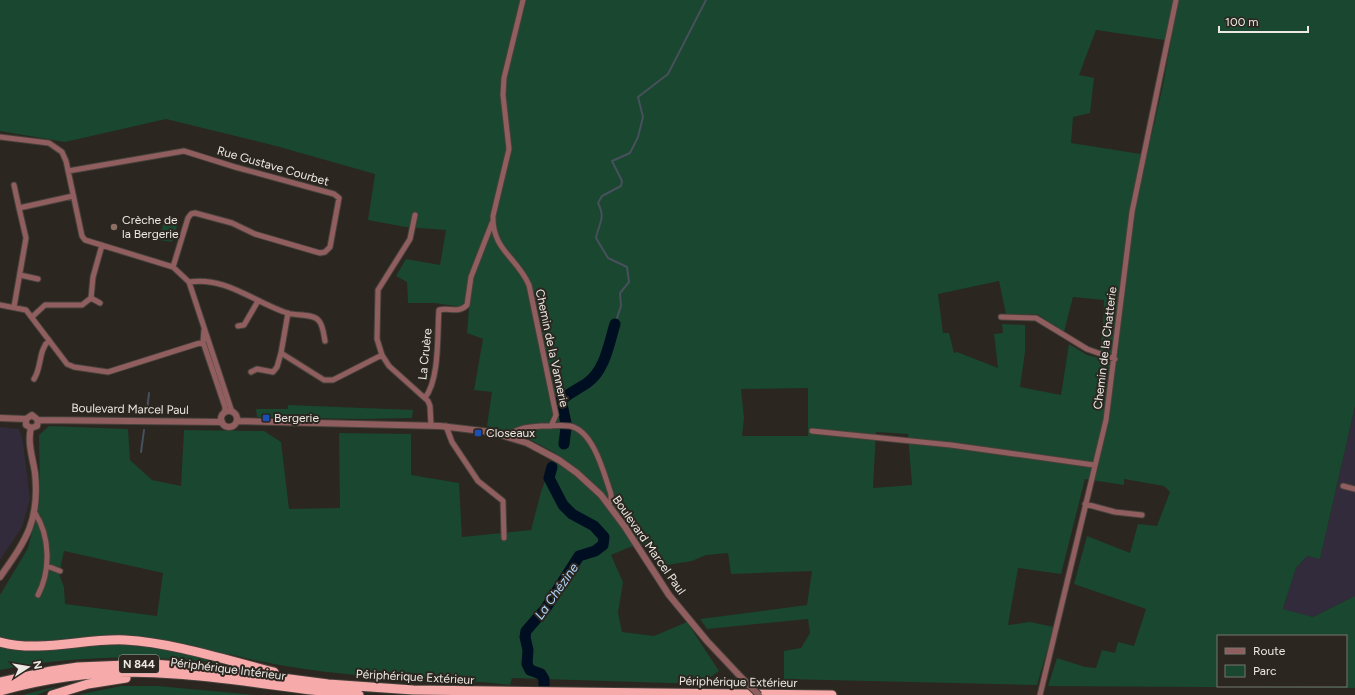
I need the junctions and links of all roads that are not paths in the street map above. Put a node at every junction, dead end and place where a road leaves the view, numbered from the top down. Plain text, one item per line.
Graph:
1 (523, 0) edge
2 (1176, 0) edge
3 (0, 137) edge
4 (68, 171) junction
5 (14, 185) dead end
6 (73, 196) junction
7 (19, 208) junction
8 (415, 215) dead end
9 (493, 222) junction
10 (102, 245) junction
11 (173, 267) junction
12 (20, 275) junction
13 (38, 279) dead end
14 (189, 282) junction
15 (91, 298) junction
16 (258, 300) junction
17 (100, 303) dead end
18 (0, 305) edge
19 (14, 307) junction
20 (288, 313) junction
21 (32, 317) junction
22 (1001, 317) dead end
23 (204, 326) junction
24 (238, 326) dead end
25 (49, 340) junction
26 (325, 341) dead end
27 (204, 342) junction
28 (281, 353) junction
29 (382, 355) junction
30 (1115, 359) junction
31 (251, 372) dead end
32 (34, 379) dead end
33 (425, 398) junction
34 (225, 412) junction
35 (232, 412) junction
36 (0, 418) edge
37 (26, 419) junction
38 (38, 420) junction
39 (237, 421) junction
40 (222, 422) junction
41 (431, 425) junction
42 (446, 426) junction
43 (551, 426) junction
44 (31, 428) junction
45 (812, 431) dead end
46 (508, 436) junction
47 (1094, 465) junction
48 (1343, 486) dead end
49 (1355, 489) edge
50 (608, 504) junction
51 (1085, 504) junction
52 (35, 513) junction
53 (1142, 515) dead end
54 (504, 538) dead end
55 (47, 566) junction
56 (60, 571) dead end
57 (0, 577) edge
58 (38, 595) dead end
59 (0, 642) edge
60 (148, 672) junction
61 (279, 678) junction
62 (0, 682) edge
63 (0, 691) edge
64 (52, 695) edge
65 (359, 695) edge
66 (759, 695) edge
67 (832, 695) edge
68 (1040, 695) edge

1 - 9 street, Chemin de la Vannerie
2 - 30 street, Chemin de la Chatterie
3 - 4 street
4 - 6 street
4 - 11 street, Rue Gustave Courbet
5 - 7 street
6 - 7 street
6 - 10 street
7 - 12 street
8 - 29 street
9 - 33 street, La Cruère
9 - 43 street, Chemin de la Vannerie
10 - 11 street
10 - 15 street
11 - 14 street
12 - 13 street
12 - 19 street
14 - 16 street
14 - 23 street
15 - 17 street
15 - 21 street
16 - 20 street
16 - 24 street
18 - 19 street
19 - 21 street
20 - 26 street
20 - 28 street
21 - 25 street
22 - 30 street
23 - 27 street
23 - 35 street
25 - 27 street
25 - 32 street
27 - 34 street
28 - 29 street
28 - 31 street
29 - 33 street
30 - 47 street, Chemin de la Chatterie
33 - 41 street
34 - 35 street
34 - 40 street
35 - 39 street
36 - 37 street
37 - 38 street
37 - 44 street
38 - 40 street, Boulevard Marcel Paul
38 - 44 street
39 - 40 street
39 - 41 street, Boulevard Marcel Paul
41 - 42 street, Boulevard Marcel Paul
42 - 46 street, Boulevard Marcel Paul
42 - 54 street
43 - 46 street
43 - 50 street
44 - 52 street
45 - 47 street
46 - 50 street, Boulevard Marcel Paul
47 - 51 street, Chemin de la Chatterie
48 - 49 street
50 - 66 street, Boulevard Marcel Paul, bridge
51 - 53 street
51 - 68 street, Chemin de la Chatterie
52 - 55 street
52 - 57 street
55 - 56 street
55 - 58 street
59 - 61 highway
60 - 63 highway, Périphérique Intérieur / N 844
60 - 64 highway
60 - 65 highway, Périphérique Intérieur / N 844
61 - 62 highway, Périphérique Extérieur / N 844
61 - 67 highway, Périphérique Extérieur / N 844

